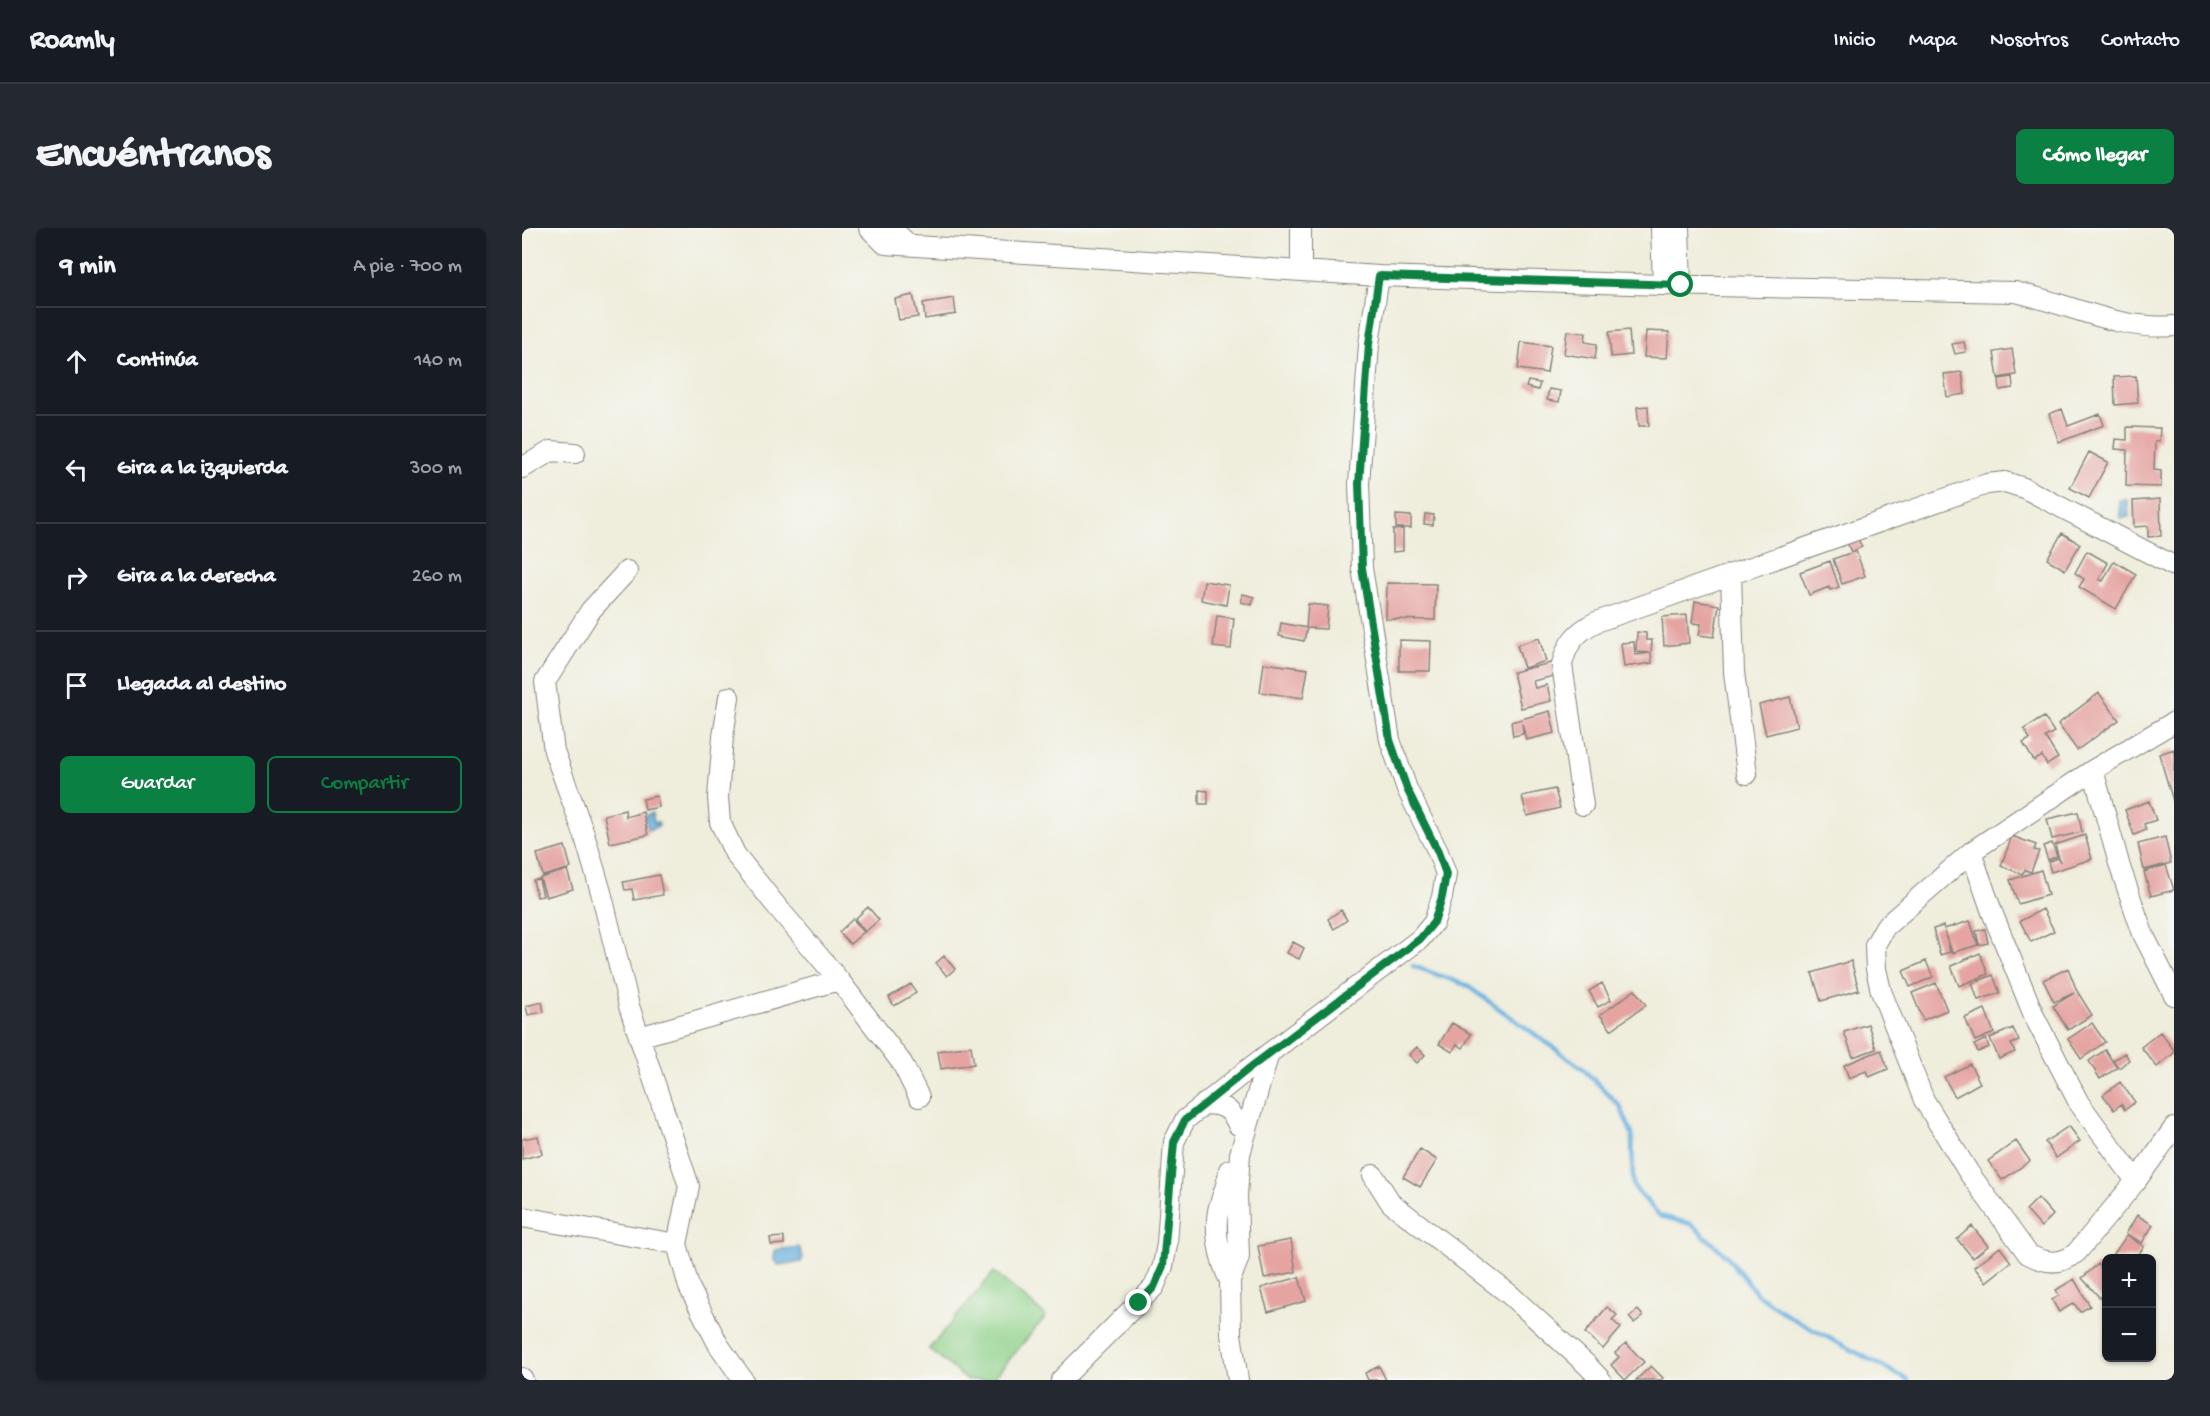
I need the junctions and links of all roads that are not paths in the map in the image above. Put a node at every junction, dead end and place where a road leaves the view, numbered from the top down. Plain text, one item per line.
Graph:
1 (869, 228) edge
2 (1301, 228) edge
3 (1661, 228) edge
4 (1679, 228) edge
5 (888, 236) edge
6 (1301, 271) junction
7 (1379, 276) junction
8 (1672, 285) junction
9 (2174, 326) edge
10 (575, 453) dead end
11 (522, 468) edge
12 (2174, 566) edge
13 (627, 571) dead end
14 (1731, 574) junction
15 (729, 697) dead end
16 (2174, 722) edge
17 (2093, 770) junction
18 (1747, 774) dead end
19 (1583, 805) dead end
20 (1971, 852) junction
21 (839, 980) junction
22 (2174, 995) edge
23 (639, 1037) junction
24 (1269, 1053) junction
25 (1247, 1070) junction
26 (919, 1096) dead end
27 (1204, 1104) junction
28 (1238, 1125) junction
29 (2174, 1128) edge
30 (1373, 1175) dead end
31 (2136, 1181) junction
32 (522, 1217) edge
33 (677, 1244) junction
34 (1230, 1281) junction
35 (743, 1380) edge
36 (1061, 1380) edge
37 (1238, 1380) edge
38 (1601, 1380) edge

1 - 5 street
2 - 6 street
3 - 8 street
4 - 8 street
5 - 6 street
6 - 7 street
7 - 8 street
7 - 24 street
8 - 9 street
10 - 11 street
12 - 14 street
13 - 23 street
14 - 18 street
14 - 19 street
15 - 21 street
16 - 17 street
17 - 20 street
17 - 22 street
20 - 31 street
20 - 31 street
21 - 23 street
21 - 26 street
23 - 33 street
24 - 25 street
24 - 34 street
25 - 27 street
25 - 28 street
27 - 28 street
27 - 36 street
28 - 34 street
29 - 31 street
30 - 38 street
32 - 33 street
33 - 35 street
34 - 37 street

